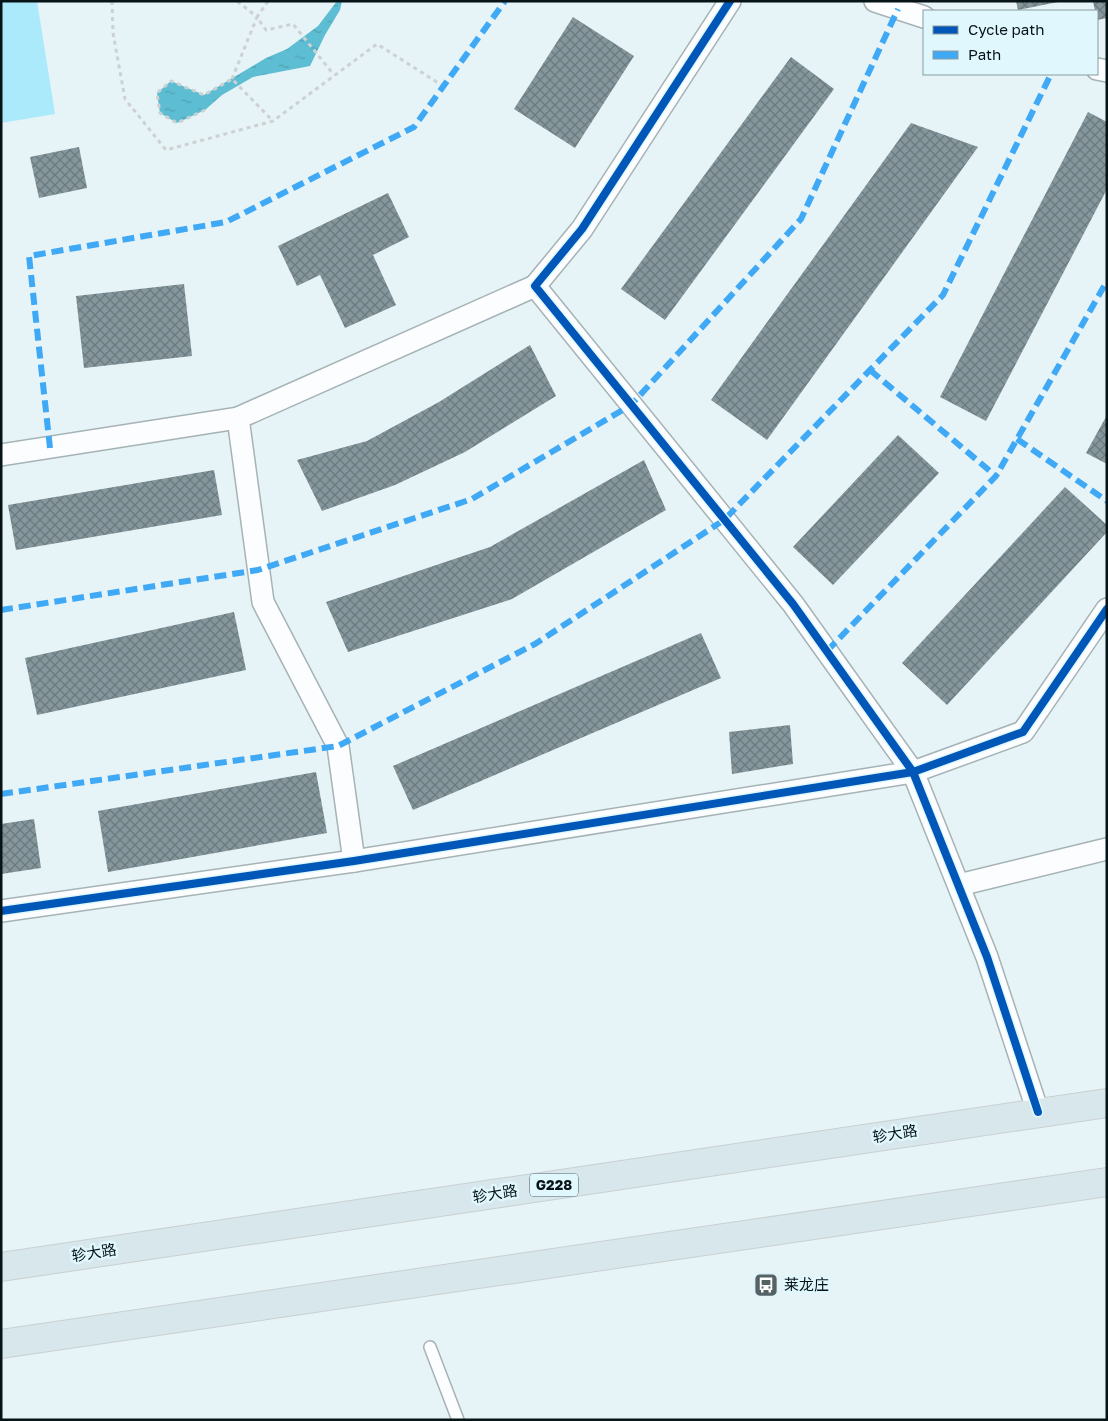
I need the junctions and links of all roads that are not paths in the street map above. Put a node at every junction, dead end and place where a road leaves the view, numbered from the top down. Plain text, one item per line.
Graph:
1 (730, 1) edge
2 (875, 1) edge
3 (923, 17) edge
4 (535, 286) junction
5 (238, 418) junction
6 (1, 455) edge
7 (1107, 609) edge
8 (913, 772) junction
9 (1107, 849) edge
10 (354, 861) junction
11 (959, 885) junction
12 (1, 910) edge
13 (1107, 1103) edge
14 (1038, 1112) junction
15 (1107, 1182) edge
16 (1, 1267) edge
17 (1, 1344) edge
18 (430, 1347) dead end
19 (458, 1420) edge

1 - 4 street
2 - 3 street
4 - 5 street
4 - 8 street
5 - 6 street
5 - 10 street
7 - 8 street
8 - 10 street
8 - 11 street
9 - 11 street
10 - 12 street
11 - 14 street
13 - 14 highway, 轸大路 / G228
14 - 16 highway, 轸大路 / G228
15 - 17 highway
18 - 19 lane

